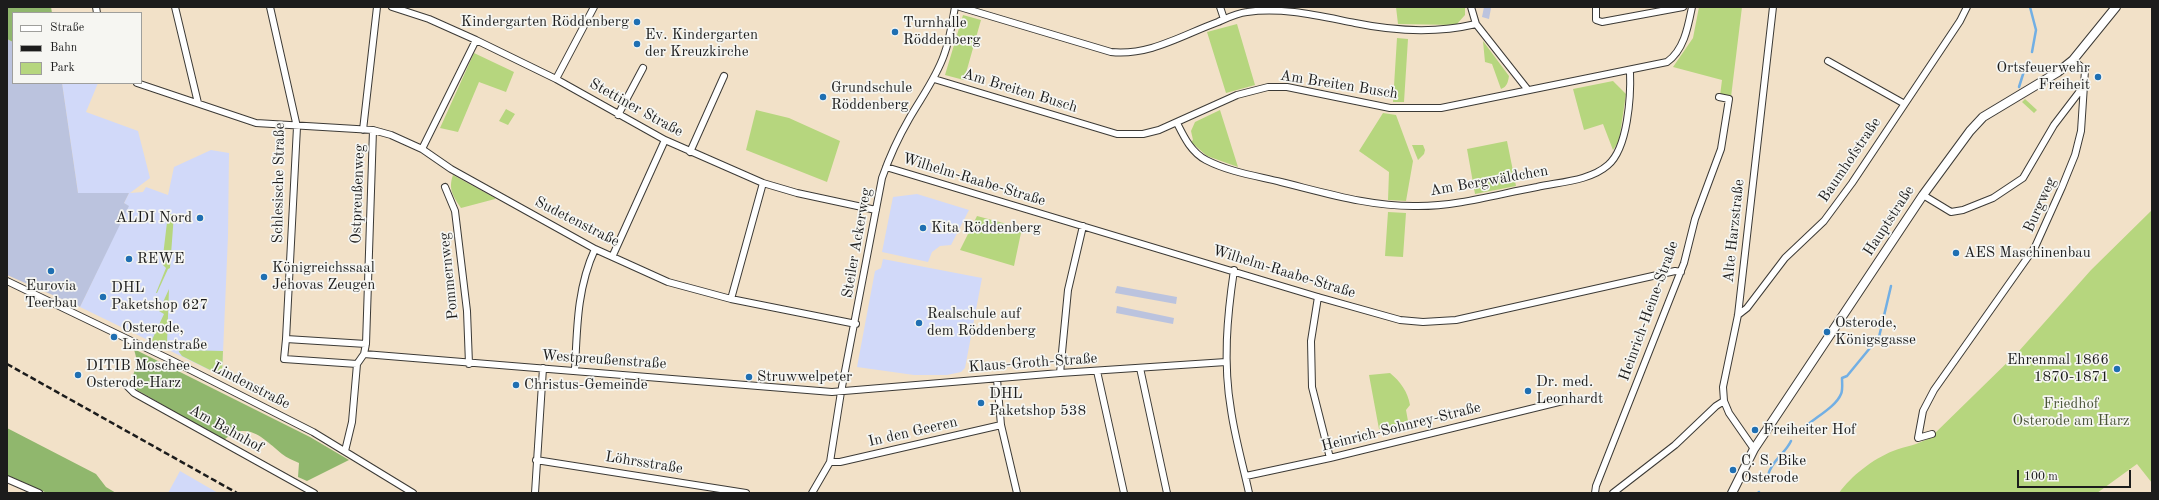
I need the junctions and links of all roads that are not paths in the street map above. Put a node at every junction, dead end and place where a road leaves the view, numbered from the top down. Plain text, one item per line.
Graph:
1 (175, 7) edge
2 (270, 7) edge
3 (377, 7) edge
4 (392, 7) edge
5 (594, 7) edge
6 (955, 7) edge
7 (960, 7) edge
8 (1220, 7) edge
9 (1471, 7) edge
10 (1596, 7) edge
11 (1683, 7) edge
12 (1692, 7) edge
13 (1773, 7) edge
14 (1967, 7) edge
15 (2116, 7) edge
16 (1294, 9) edge
17 (1224, 19) junction
18 (1476, 24) junction
19 (476, 40) junction
20 (2073, 60) junction
21 (1828, 61) dead end
22 (643, 68) dead end
23 (1630, 71) junction
24 (724, 76) dead end
25 (556, 79) junction
26 (934, 79) junction
27 (140, 84) edge
28 (2083, 86) junction
29 (1528, 90) junction
30 (1719, 97) dead end
31 (198, 103) junction
32 (1903, 103) junction
33 (618, 115) junction
34 (1176, 123) junction
35 (297, 127) junction
36 (363, 130) junction
37 (373, 130) junction
38 (665, 140) junction
39 (422, 149) junction
40 (690, 152) junction
41 (886, 167) junction
42 (763, 183) junction
43 (445, 187) dead end
44 (1923, 195) junction
45 (876, 210) junction
46 (1083, 226) junction
47 (596, 249) junction
48 (613, 255) junction
49 (1234, 270) junction
50 (1681, 272) junction
51 (7, 281) edge
52 (1318, 297) junction
53 (731, 299) junction
54 (1738, 314) junction
55 (856, 324) junction
56 (286, 339) junction
57 (366, 344) junction
58 (364, 354) junction
59 (1226, 362) junction
60 (357, 364) junction
61 (468, 364) junction
62 (543, 368) junction
63 (1140, 368) junction
64 (575, 370) junction
65 (1097, 371) junction
66 (1060, 373) junction
67 (996, 379) junction
68 (127, 386) dead end
69 (841, 392) junction
70 (1724, 401) junction
71 (1563, 402) dead end
72 (1001, 425) junction
73 (1932, 434) dead end
74 (1754, 449) junction
75 (346, 451) junction
76 (1330, 458) junction
77 (536, 460) junction
78 (830, 462) junction
79 (1246, 476) junction
80 (7, 479) edge
81 (39, 493) edge
82 (314, 493) edge
83 (413, 493) edge
84 (535, 493) edge
85 (746, 493) edge
86 (812, 493) edge
87 (1017, 493) edge
88 (1124, 493) edge
89 (1167, 493) edge
90 (1249, 493) edge
91 (1596, 493) edge
92 (1613, 493) edge
93 (1732, 493) edge

1 - 31 street
2 - 35 street, Schlesische Straße
3 - 36 street
4 - 19 street, Stettiner Straße
5 - 25 street
6 - 26 street, Steiler Ackerweg
7 - 17 street
8 - 17 street
9 - 18 street
10 - 11 street
12 - 23 street, Am Breiten Busch
13 - 54 street, Alte Harzstraße
14 - 32 street, Baumhofstraße
15 - 20 street, Hauptstraße
16 - 17 street
16 - 18 street
18 - 29 street
19 - 25 street, Stettiner Straße
19 - 39 street
20 - 28 street, Burgweg
20 - 44 street, Hauptstraße
21 - 32 street
22 - 33 street
23 - 29 street, Am Breiten Busch
23 - 34 street, Am Bergwäldchen
24 - 40 street
25 - 33 street, Stettiner Straße
26 - 34 street, Am Breiten Busch
26 - 41 street, Steiler Ackerweg
27 - 31 street, Sudetenstraße
28 - 44 street
28 - 73 street, Burgweg
29 - 34 street, Am Breiten Busch
30 - 50 street, Heinrich-Heine-Straße
31 - 35 street, Sudetenstraße
32 - 54 street, Baumhofstraße
33 - 38 street, Stettiner Straße
35 - 36 street, Sudetenstraße
35 - 56 street, Schlesische Straße
36 - 37 street, Sudetenstraße
37 - 39 street, Sudetenstraße
37 - 57 street, Ostpreußenweg
38 - 40 street, Stettiner Straße
38 - 48 street
39 - 47 street, Sudetenstraße
40 - 42 street, Stettiner Straße
41 - 45 street, Steiler Ackerweg
41 - 46 street, Wilhelm-Raabe-Straße
42 - 45 street, Stettiner Straße
42 - 53 street
43 - 61 street, Pommernweg
44 - 74 street, Hauptstraße
45 - 55 street, Steiler Ackerweg
46 - 49 street, Wilhelm-Raabe-Straße
46 - 66 street
47 - 48 street, Sudetenstraße
47 - 64 street
48 - 53 street, Sudetenstraße
49 - 52 street, Wilhelm-Raabe-Straße
49 - 59 street
50 - 52 street, Wilhelm-Raabe-Straße
50 - 91 street, Heinrich-Heine-Straße
51 - 75 street, Lindenstraße
52 - 76 street
53 - 55 street, Sudetenstraße
54 - 70 street, Alte Harzstraße
55 - 69 street, Steiler Ackerweg
56 - 57 street
56 - 60 street, Schlesische Straße
57 - 58 street, Ostpreußenweg
58 - 60 street
58 - 61 street, Westpreußenstraße
59 - 63 street, Klaus-Groth-Straße
59 - 79 street
60 - 75 street
61 - 62 street, Westpreußenstraße
62 - 64 street, Westpreußenstraße
62 - 77 street
63 - 65 street, Klaus-Groth-Straße
63 - 89 street
64 - 69 street, Westpreußenstraße
65 - 66 street, Klaus-Groth-Straße
65 - 88 street
66 - 67 street, Klaus-Groth-Straße
67 - 69 street, Klaus-Groth-Straße
67 - 72 street
68 - 82 street, Am Bahnhof
69 - 78 street, Steiler Ackerweg
70 - 74 street, Alte Harzstraße
70 - 92 street
71 - 76 street, Heinrich-Sohnrey-Straße
72 - 78 street, In den Geeren
72 - 87 street
74 - 93 street, Hauptstraße
75 - 83 street, Lindenstraße
76 - 79 street, Heinrich-Sohnrey-Straße
77 - 84 street
77 - 85 street, Löhrsstraße
78 - 86 street, Steiler Ackerweg
79 - 90 street
80 - 81 street

